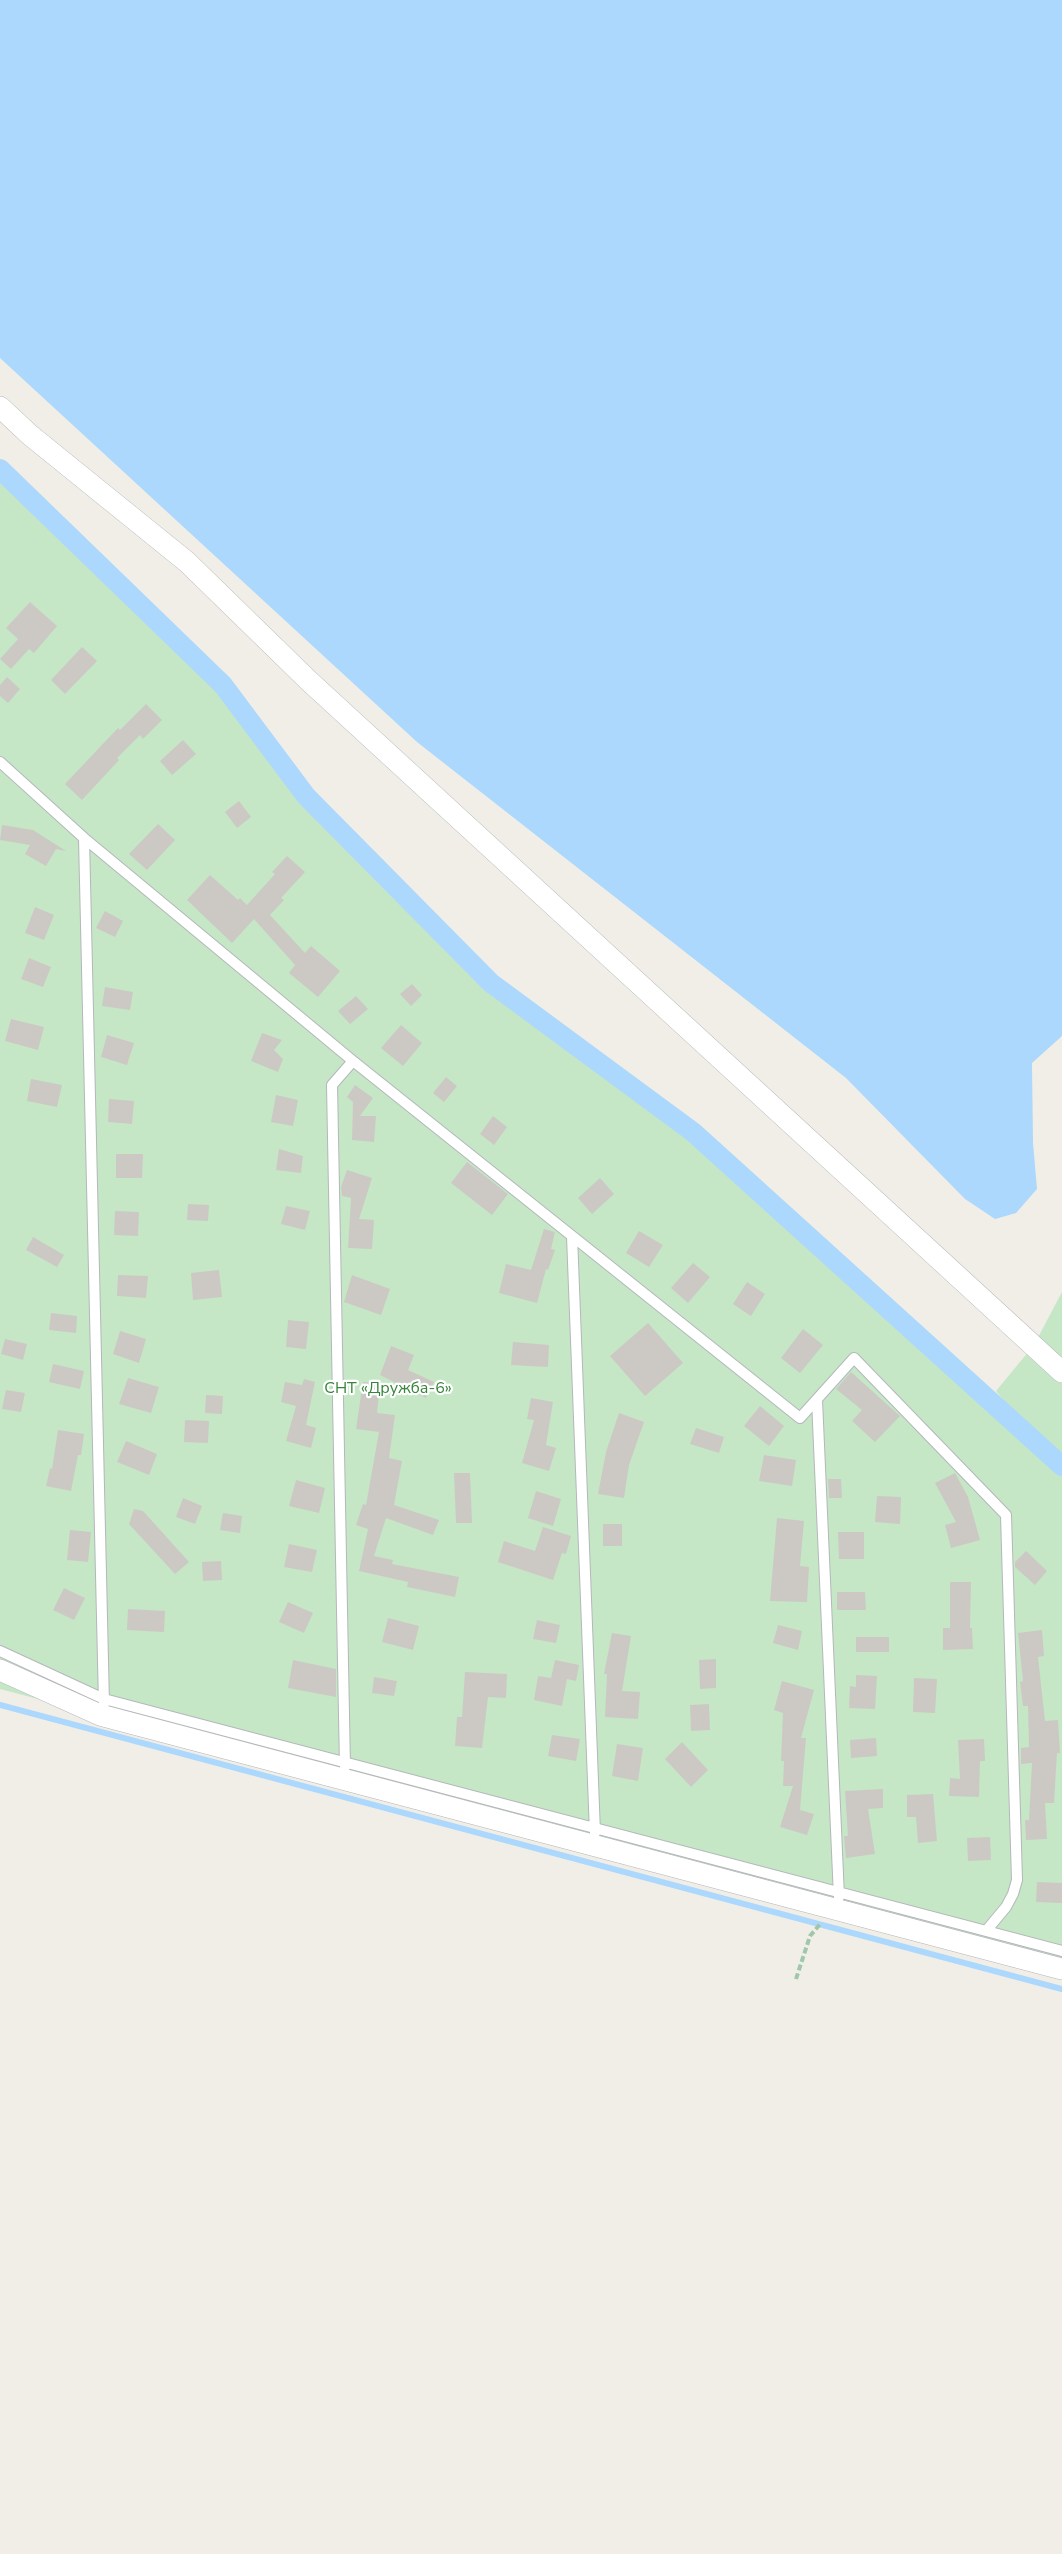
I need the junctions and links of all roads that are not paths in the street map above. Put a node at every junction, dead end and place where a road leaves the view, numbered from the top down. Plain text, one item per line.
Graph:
1 (0, 407) edge
2 (0, 762) edge
3 (84, 838) junction
4 (353, 1061) junction
5 (572, 1236) junction
6 (1061, 1368) edge
7 (817, 1400) junction
8 (0, 1652) edge
9 (0, 1670) edge
10 (104, 1708) junction
11 (345, 1771) junction
12 (595, 1837) junction
13 (839, 1901) junction
14 (986, 1931) junction
15 (1062, 1952) edge
16 (1062, 1969) edge

1 - 6 street
2 - 3 lane
3 - 4 lane
3 - 10 lane
4 - 5 lane
4 - 11 lane
5 - 7 lane
5 - 12 lane
7 - 13 lane
7 - 14 lane
8 - 10 lane
9 - 10 street
10 - 11 street
11 - 12 street
12 - 13 street
13 - 14 lane
13 - 16 street
14 - 15 lane

